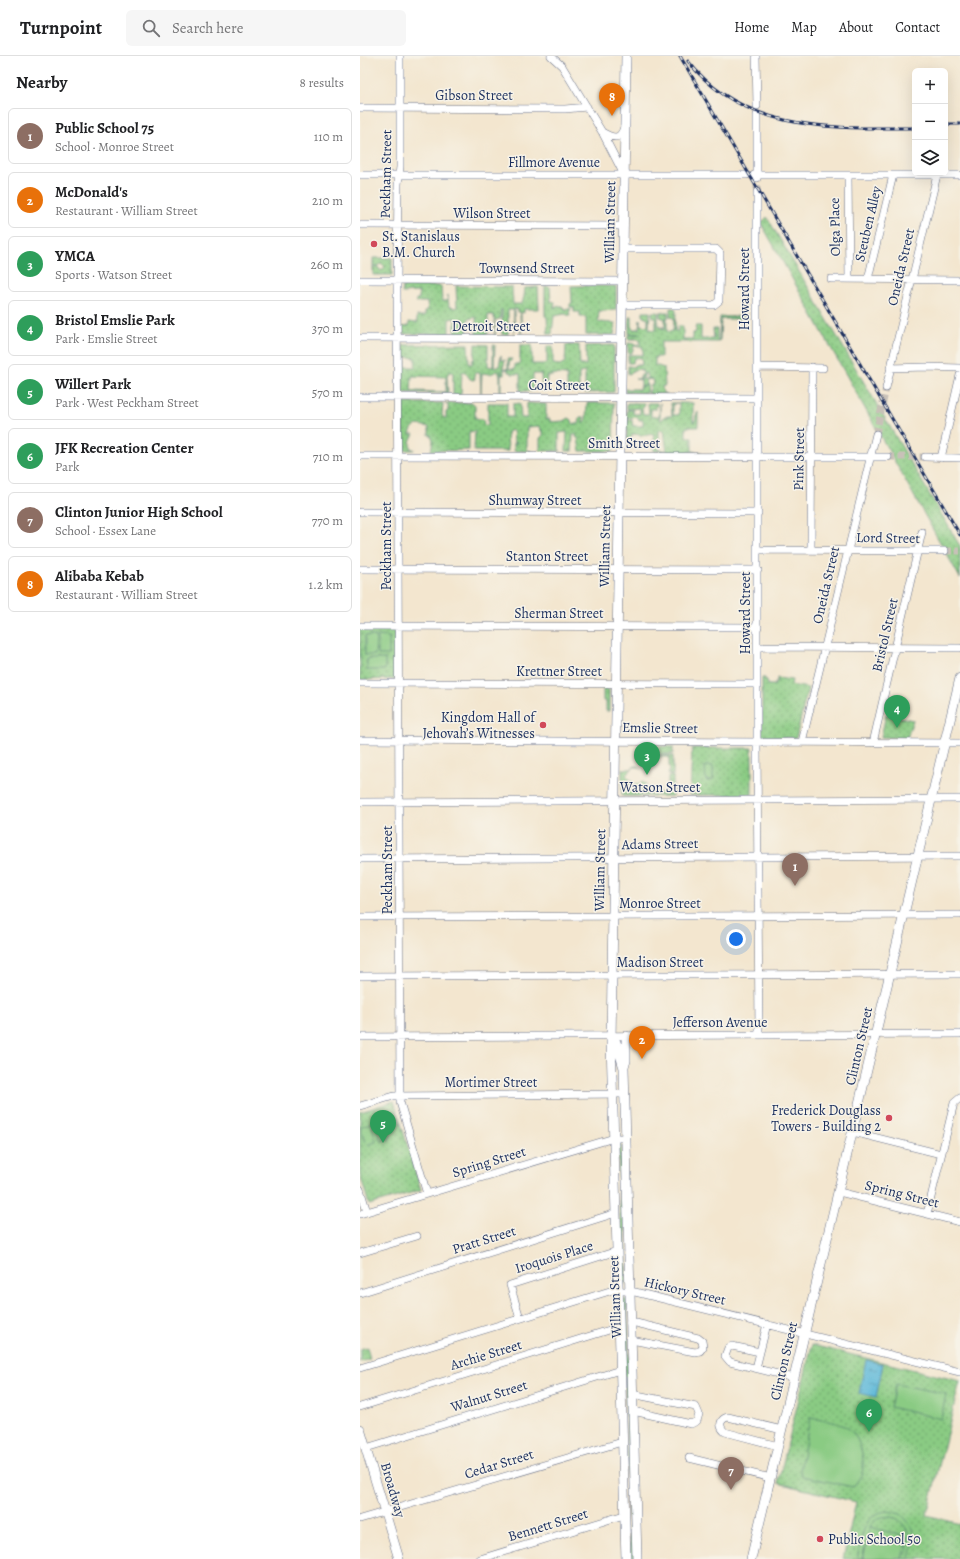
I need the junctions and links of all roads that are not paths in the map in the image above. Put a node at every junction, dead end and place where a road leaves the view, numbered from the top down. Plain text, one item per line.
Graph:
1 (400, 56) edge
2 (551, 56) edge
3 (626, 56) edge
4 (756, 56) edge
5 (757, 106) dead end
6 (587, 107) junction
7 (360, 108) edge
8 (400, 108) junction
9 (757, 115) dead end
10 (625, 121) junction
11 (602, 132) junction
12 (948, 174) edge
13 (960, 174) edge
14 (360, 175) edge
15 (398, 175) junction
16 (624, 175) junction
17 (848, 175) junction
18 (893, 175) junction
19 (912, 175) edge
20 (754, 176) junction
21 (937, 176) edge
22 (757, 192) tunnel mouth
23 (360, 225) edge
24 (398, 226) junction
25 (624, 226) junction
26 (623, 249) junction
27 (831, 279) dead end
28 (849, 279) junction
29 (868, 279) junction
30 (912, 279) junction
31 (360, 280) edge
32 (397, 280) junction
33 (960, 280) edge
34 (623, 281) junction
35 (622, 305) junction
36 (360, 338) edge
37 (398, 339) junction
38 (622, 339) junction
39 (812, 367) junction
40 (757, 368) junction
41 (823, 368) dead end
42 (890, 368) junction
43 (960, 368) edge
44 (960, 375) edge
45 (886, 388) tunnel mouth
46 (360, 397) edge
47 (398, 398) junction
48 (621, 398) junction
49 (758, 398) junction
50 (876, 434) tunnel mouth
51 (360, 456) edge
52 (398, 456) junction
53 (620, 456) junction
54 (758, 456) junction
55 (811, 457) junction
56 (870, 457) junction
57 (888, 457) tunnel mouth
58 (925, 458) tunnel mouth
59 (941, 458) junction
60 (960, 458) edge
61 (360, 512) edge
62 (398, 512) junction
63 (620, 513) junction
64 (758, 513) junction
65 (922, 532) dead end
66 (758, 550) junction
67 (811, 550) junction
68 (848, 550) junction
69 (918, 551) junction
70 (945, 551) tunnel mouth
71 (360, 569) edge
72 (399, 569) junction
73 (619, 570) junction
74 (758, 570) junction
75 (360, 626) edge
76 (399, 626) junction
77 (618, 626) junction
78 (758, 627) junction
79 (757, 647) junction
80 (825, 647) junction
81 (896, 647) junction
82 (960, 648) edge
83 (960, 678) edge
84 (360, 683) edge
85 (399, 683) junction
86 (617, 684) junction
87 (757, 684) junction
88 (360, 740) edge
89 (399, 740) junction
90 (616, 741) junction
91 (757, 742) junction
92 (802, 742) junction
93 (873, 743) junction
94 (945, 743) junction
95 (960, 743) edge
96 (931, 799) junction
97 (960, 799) edge
98 (758, 800) junction
99 (400, 801) junction
100 (615, 801) junction
101 (360, 802) edge
102 (918, 856) junction
103 (960, 856) edge
104 (758, 857) junction
105 (614, 858) junction
106 (360, 859) edge
107 (400, 859) junction
108 (960, 915) edge
109 (613, 916) junction
110 (758, 916) junction
111 (905, 916) junction
112 (360, 917) edge
113 (400, 917) junction
114 (890, 974) junction
115 (960, 974) edge
116 (758, 975) junction
117 (360, 976) edge
118 (400, 976) junction
119 (613, 976) junction
120 (759, 1034) junction
121 (876, 1034) junction
122 (960, 1034) edge
123 (401, 1036) junction
124 (612, 1036) junction
125 (626, 1036) junction
126 (360, 1037) edge
127 (624, 1068) junction
128 (613, 1094) junction
129 (624, 1094) junction
130 (400, 1096) junction
131 (959, 1098) edge
132 (360, 1106) edge
133 (853, 1132) junction
134 (614, 1138) junction
135 (625, 1138) junction
136 (941, 1154) junction
137 (360, 1189) edge
138 (839, 1192) junction
139 (427, 1194) junction
140 (363, 1213) edge
141 (616, 1214) junction
142 (927, 1214) junction
143 (960, 1222) edge
144 (417, 1236) dead end
145 (617, 1251) junction
146 (360, 1253) edge
147 (618, 1291) junction
148 (629, 1292) junction
149 (360, 1293) edge
150 (520, 1318) junction
151 (630, 1323) junction
152 (767, 1324) junction
153 (619, 1327) junction
154 (804, 1333) junction
155 (631, 1340) junction
156 (760, 1352) junction
157 (360, 1368) edge
158 (756, 1368) junction
159 (620, 1370) junction
160 (960, 1372) edge
161 (794, 1378) junction
162 (632, 1394) junction
163 (360, 1407) edge
164 (633, 1411) junction
165 (360, 1429) edge
166 (782, 1430) junction
167 (622, 1442) junction
168 (778, 1446) junction
169 (364, 1452) edge
170 (689, 1458) dead end
171 (771, 1478) junction
172 (384, 1512) junction
173 (624, 1515) junction
174 (360, 1520) edge
175 (398, 1559) edge
176 (480, 1559) edge
177 (626, 1559) edge
178 (637, 1559) edge
179 (751, 1559) edge

1 - 8 street, Peckham Street
2 - 6 street
3 - 10 main road, William Street
4 - 5 street
6 - 8 street, Gibson Street
6 - 11 street
7 - 8 street, Gibson Street
8 - 15 street, Peckham Street
9 - 20 street
10 - 11 street
10 - 16 main road, William Street
11 - 16 street
12 - 13 street, Fillmore Avenue
14 - 15 street, Fillmore Avenue
15 - 16 street, Fillmore Avenue
15 - 24 street, Peckham Street
16 - 20 street, Fillmore Avenue
16 - 25 main road, William Street
17 - 18 street, Fillmore Avenue
17 - 20 street, Fillmore Avenue
17 - 28 street, Olga Place
18 - 19 street, Fillmore Avenue
18 - 29 street, Steuben Alley
21 - 30 street, Oneida Street
22 - 40 street, Howard Street
23 - 24 street, Wilson Street
24 - 25 street, Wilson Street
24 - 32 street, Peckham Street
25 - 26 main road, William Street
26 - 34 main road, William Street
26 - 35 street
27 - 28 street
28 - 29 street
29 - 30 street
30 - 33 street
30 - 42 street, Oneida Street
31 - 32 street, Townsend Street
32 - 34 street, Townsend Street
32 - 37 street, Peckham Street
34 - 35 main road, William Street
35 - 38 main road, William Street
36 - 37 street, Detroit Street
37 - 38 street, Detroit Street
37 - 47 street, Peckham Street
38 - 48 main road, William Street
39 - 40 street
39 - 41 street
39 - 55 street, Pink Street
40 - 49 street, Howard Street
42 - 43 street
42 - 45 street, Oneida Street
44 - 59 street
46 - 47 street, Coit Street
47 - 48 street, Coit Street
47 - 52 street, Peckham Street
48 - 49 street, Coit Street
48 - 53 main road, William Street
49 - 54 street, Howard Street
50 - 56 street, Oneida Street
51 - 52 street, Smith Street
52 - 53 street, Smith Street
52 - 62 street, Peckham Street
53 - 54 street, Smith Street
53 - 63 main road, William Street
54 - 55 street, Smith Street
54 - 64 street, Howard Street
55 - 56 street, Smith Street
55 - 67 street, Pink Street
56 - 57 street, Smith Street
56 - 68 street, Oneida Street
58 - 59 street
59 - 60 street
61 - 62 street, Shumway Street
62 - 63 street, Shumway Street
62 - 72 street, Peckham Street
63 - 64 street, Shumway Street
63 - 73 main road, William Street
64 - 66 street, Howard Street
65 - 69 street, Bristol Street
66 - 67 street, Lord Street
66 - 74 street, Howard Street
67 - 68 street, Lord Street
68 - 69 street, Lord Street
68 - 80 street, Oneida Street
69 - 70 street, Lord Street
69 - 81 street, Bristol Street
71 - 72 street, Stanton Street
72 - 73 street, Stanton Street
72 - 76 street, Peckham Street
73 - 74 street, Stanton Street
73 - 77 main road, William Street
74 - 78 street, Howard Street
75 - 76 street, Sherman Street
76 - 77 street, Sherman Street
76 - 85 street, Peckham Street
77 - 78 street, Sherman Street
77 - 86 main road, William Street
78 - 79 street, Howard Street
79 - 80 street
79 - 87 street, Howard Street
80 - 81 street
80 - 92 street, Oneida Street
81 - 82 street
81 - 93 street, Bristol Street
83 - 94 main road, Clinton Street
84 - 85 street, Krettner Street
85 - 86 street, Krettner Street
85 - 89 street, Peckham Street
86 - 87 street, Krettner Street
86 - 90 main road, William Street
87 - 91 street, Howard Street
88 - 89 street, Emslie Street
89 - 90 street, Emslie Street
89 - 99 street, Peckham Street
90 - 91 street, Emslie Street
90 - 100 main road, William Street
91 - 92 street, Emslie Street
91 - 98 street, Howard Street
92 - 93 street, Emslie Street
93 - 94 street, Emslie Street
94 - 95 street, Emslie Street
94 - 96 main road, Clinton Street
96 - 97 street, Watson Street
96 - 98 street, Watson Street
96 - 102 main road, Clinton Street
98 - 100 street, Watson Street
98 - 104 street, Howard Street
99 - 100 street, Watson Street
99 - 101 street, Watson Street
99 - 107 street, Peckham Street
100 - 105 main road, William Street
102 - 103 street, Adams Street
102 - 104 street, Adams Street
102 - 111 main road, Clinton Street
104 - 105 street, Adams Street
104 - 110 street, Howard Street
105 - 107 street, Adams Street
105 - 109 main road, William Street
106 - 107 street, Adams Street
107 - 113 street, Peckham Street
108 - 111 street, Monroe Street
109 - 110 street, Monroe Street
109 - 113 street, Monroe Street
109 - 119 main road, William Street
110 - 111 street, Monroe Street
110 - 116 street, Howard Street
111 - 114 main road, Clinton Street
112 - 113 street, Monroe Street
113 - 118 street, Peckham Street
114 - 115 street, Madison Street
114 - 116 street, Madison Street
114 - 121 main road, Clinton Street
116 - 119 street, Madison Street
116 - 120 street, Howard Street
117 - 118 street, Madison Street
118 - 119 street, Madison Street
118 - 123 street, Peckham Street
119 - 124 main road, William Street
120 - 121 street, Jefferson Avenue
120 - 125 street, Jefferson Avenue
121 - 122 street, Jefferson Avenue
121 - 133 main road, Clinton Street
123 - 124 street, Jefferson Avenue
123 - 126 street, Jefferson Avenue
123 - 130 street, Peckham Street
124 - 125 street, Jefferson Avenue
124 - 127 main road, William Street
124 - 128 main road, William Street
125 - 127 main road
127 - 129 main road, William Street
128 - 129 street, Mortimer Street
128 - 130 street, Mortimer Street
128 - 134 main road, William Street
129 - 135 main road, William Street
130 - 132 street, Mortimer Street
130 - 139 street, Peckham Street
131 - 136 street
133 - 136 street
133 - 138 main road, Clinton Street
134 - 135 street, Spring Street
134 - 139 street, Spring Street
134 - 141 main road, William Street
135 - 148 main road, William Street
136 - 142 street
137 - 140 street
138 - 142 street, Spring Street
138 - 154 main road, Clinton Street
139 - 140 street, Spring Street
141 - 145 main road, William Street
141 - 149 street, Pratt Street
142 - 143 street, Spring Street
144 - 146 street
145 - 147 main road, William Street
145 - 150 street, Iroquois Place
147 - 148 street, Hickory Street
147 - 150 street, Hickory Street
147 - 153 main road, William Street
148 - 151 main road, William Street
148 - 152 street, Hickory Street
150 - 157 street, Hickory Street
151 - 155 main road, William Street
151 - 155 street
152 - 154 street, Hickory Street
152 - 156 street
153 - 159 main road, William Street
153 - 163 street, Archie Street
154 - 160 street, Hickory Street
154 - 161 main road, Clinton Street
155 - 162 main road, William Street
156 - 158 street
156 - 158 street
158 - 161 street
159 - 167 main road, William Street
159 - 169 street, Walnut Street
161 - 166 main road, Clinton Street
162 - 164 main road, William Street
162 - 164 street
164 - 178 main road, William Street
165 - 169 main road, Broadway
166 - 168 main road, Clinton Street
166 - 168 street
167 - 172 street, Cedar Street
167 - 173 main road, William Street
168 - 171 main road, Clinton Street
169 - 172 main road, Broadway
170 - 171 street
171 - 179 main road, Clinton Street
172 - 174 street, Cedar Street
172 - 175 main road, Broadway
173 - 176 street, Bennett Street
173 - 177 main road, William Street

